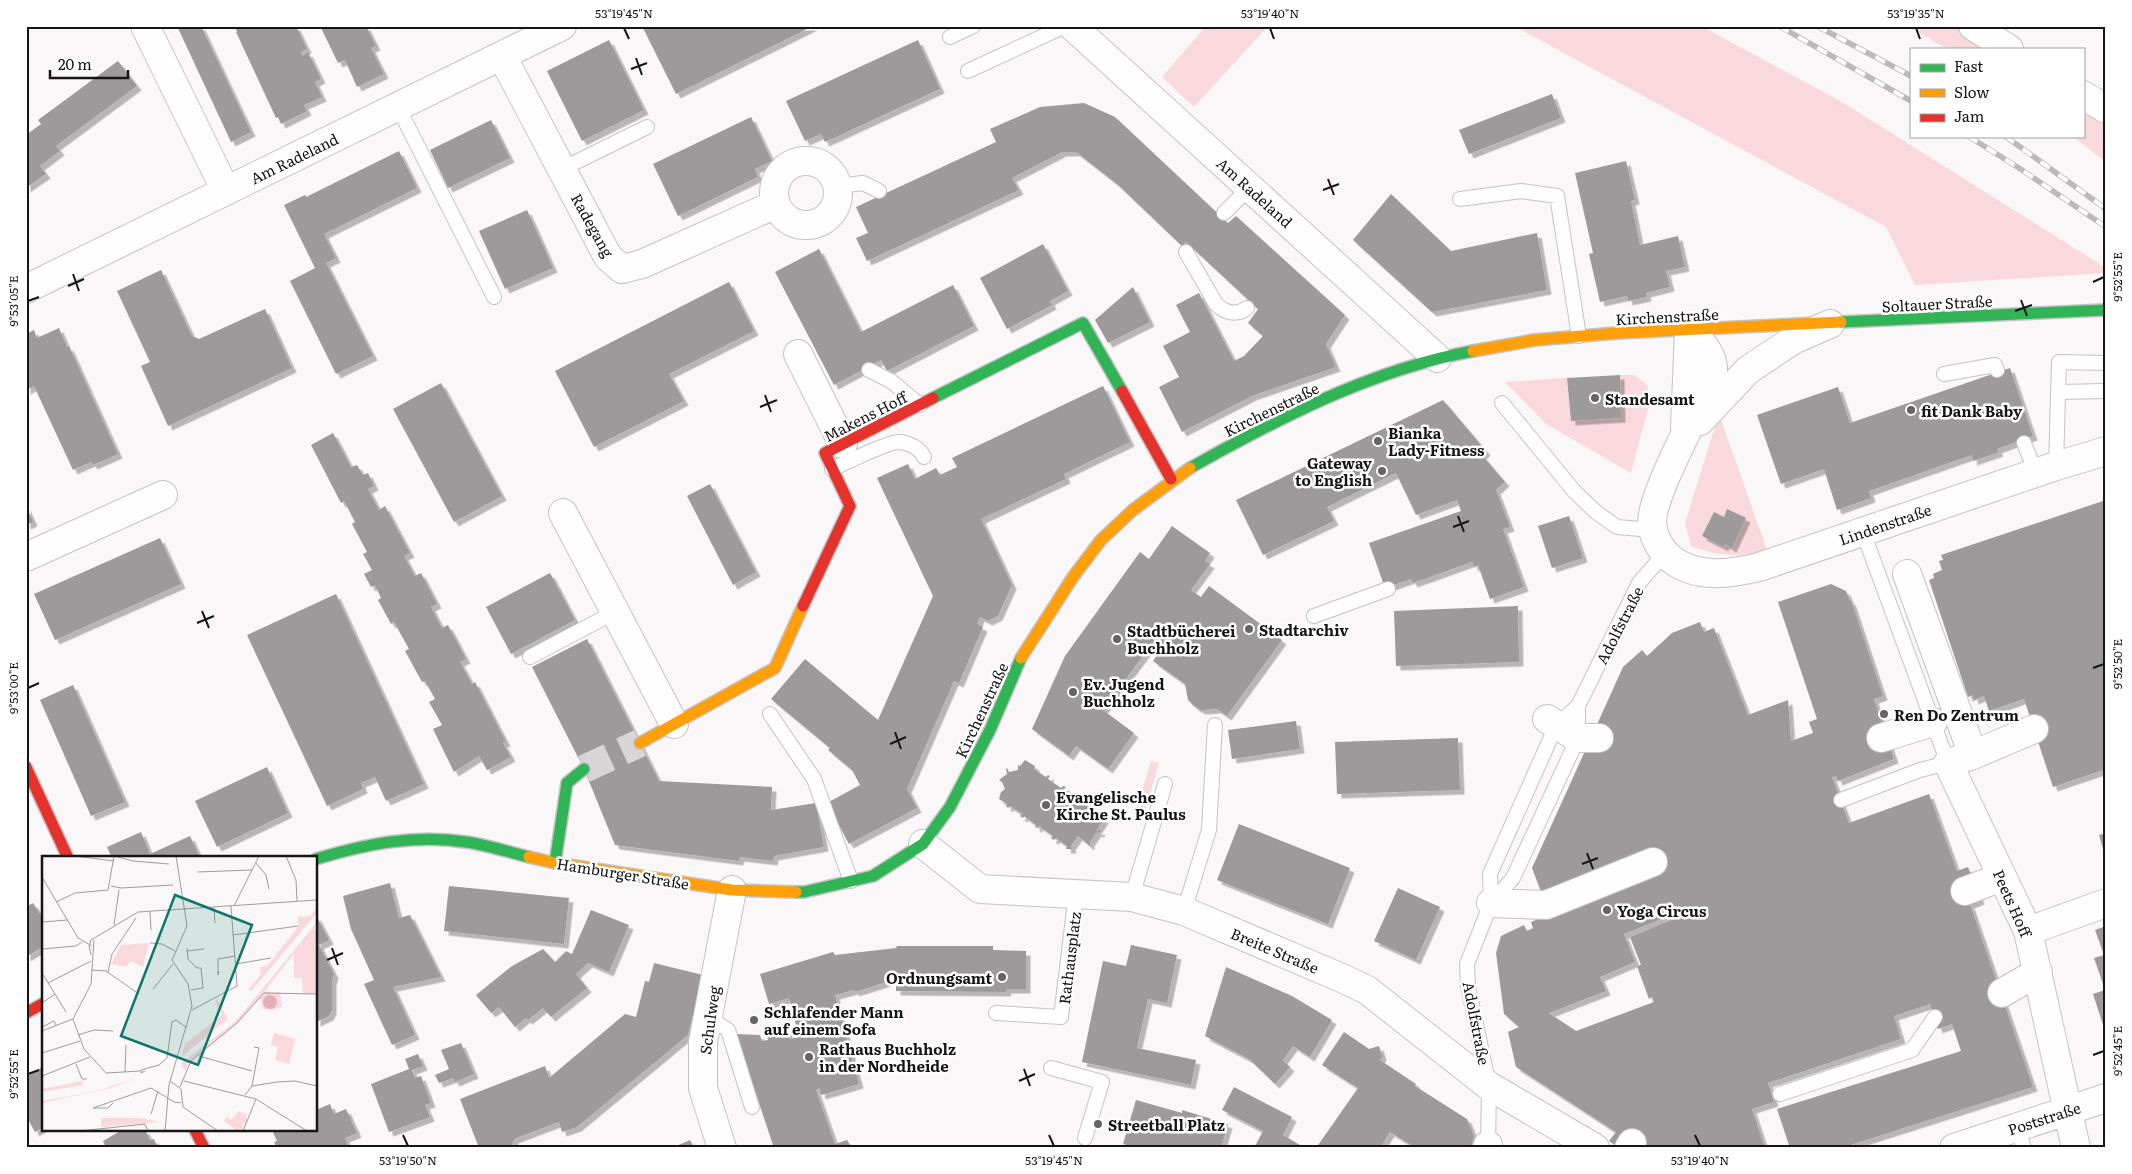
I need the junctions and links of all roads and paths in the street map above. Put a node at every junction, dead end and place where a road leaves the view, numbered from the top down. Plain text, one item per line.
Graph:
1 (145, 26) edge
2 (562, 26) edge
3 (974, 26) edge
4 (1065, 26) edge
5 (1072, 26) edge
6 (1973, 26) edge
7 (950, 37) dead end
8 (2004, 40) edge
9 (502, 56) junction
10 (968, 71) dead end
11 (2084, 96) edge
12 (398, 107) junction
13 (2106, 109) edge
14 (647, 127) dead end
15 (562, 169) junction
16 (838, 186) junction
17 (1250, 187) junction
18 (226, 191) junction
19 (879, 192) dead end
20 (1460, 200) dead end
21 (776, 204) junction
22 (1224, 213) dead end
23 (1186, 252) dead end
24 (26, 289) edge
25 (494, 297) dead end
26 (1247, 308) dead end
27 (2106, 310) edge
28 (1830, 324) junction
29 (1689, 330) junction
30 (1579, 336) junction
31 (798, 354) dead end
32 (1437, 358) junction
33 (2106, 362) edge
34 (869, 370) dead end
35 (1997, 370) dead end
36 (1944, 374) dead end
37 (2106, 391) edge
38 (2058, 392) junction
39 (1502, 403) dead end
40 (920, 405) junction
41 (1684, 439) junction
42 (2024, 443) dead end
43 (843, 444) junction
44 (2106, 451) edge
45 (924, 457) dead end
46 (832, 469) junction
47 (2046, 469) junction
48 (1171, 480) junction
49 (163, 495) dead end
50 (563, 513) dead end
51 (1863, 532) junction
52 (1659, 541) junction
53 (26, 557) edge
54 (1907, 574) dead end
55 (1388, 589) dead end
56 (615, 612) junction
57 (1314, 616) dead end
58 (530, 657) dead end
59 (1578, 706) junction
60 (770, 714) dead end
61 (1933, 722) junction
62 (674, 724) junction
63 (1215, 725) dead end
64 (2034, 729) dead end
65 (1570, 731) junction
66 (1881, 738) dead end
67 (640, 743) tunnel mouth
68 (1961, 759) junction
69 (26, 768) edge
70 (584, 769) tunnel mouth
71 (1165, 784) dead end
72 (1841, 800) dead end
73 (923, 844) junction
74 (67, 856) edge
75 (318, 858) edge
76 (555, 862) junction
77 (1653, 862) dead end
78 (2002, 877) junction
79 (850, 881) junction
80 (732, 890) junction
81 (1965, 891) dead end
82 (1076, 893) junction
83 (1132, 897) junction
84 (1491, 903) junction
85 (2106, 903) edge
86 (1184, 911) junction
87 (2028, 931) junction
88 (2038, 972) junction
89 (2002, 994) dead end
90 (42, 1004) edge
91 (26, 1013) edge
92 (996, 1013) dead end
93 (1935, 1016) dead end
94 (708, 1017) junction
95 (1051, 1068) dead end
96 (1489, 1086) junction
97 (1780, 1094) dead end
98 (2106, 1098) edge
99 (752, 1107) dead end
100 (2068, 1110) junction
101 (196, 1132) edge
102 (2021, 1137) edge
103 (1085, 1138) dead end
104 (1986, 1143) edge
105 (1488, 1146) edge
106 (204, 1148) edge
107 (722, 1148) edge
108 (1594, 1148) edge
109 (1954, 1148) edge
110 (2076, 1148) edge

1 - 18 street
2 - 9 street, Am Radeland
3 - 7 lane
4 - 10 lane
5 - 17 street, Am Radeland
6 - 8 street
9 - 12 street, Am Radeland
9 - 15 street, Radegang
11 - 13 street
12 - 18 street, Am Radeland
12 - 25 lane
14 - 15 lane
15 - 21 street, Radegang
16 - 19 lane
16 - 21 street
16 - 21 street
17 - 22 lane
17 - 32 street, Am Radeland
18 - 24 street, Am Radeland
20 - 30 lane
23 - 26 lane
27 - 28 main road, Soltauer Straße
28 - 29 main road, Kirchenstraße
28 - 41 street
29 - 30 main road, Kirchenstraße
29 - 41 street
30 - 32 main road, Kirchenstraße
31 - 43 street
32 - 48 main road, Kirchenstraße
33 - 38 lane
34 - 40 lane
35 - 36 lane
37 - 38 lane
38 - 47 lane
39 - 52 lane, Lindenstraße
40 - 43 main road, Makens Hoff
40 - 48 main road, Makens Hoff
41 - 52 street
42 - 47 lane
43 - 46 main road, Makens Hoff
44 - 47 street, Lindenstraße
45 - 46 lane
46 - 62 main road, Makens Hoff
47 - 51 street, Lindenstraße
48 - 73 main road, Kirchenstraße
49 - 53 street
50 - 56 street
51 - 52 street, Lindenstraße
51 - 61 lane, Peets Hoff
52 - 59 lane, Adolfstraße
54 - 68 street, Peets Hoff
55 - 57 lane
56 - 58 lane
56 - 62 street
59 - 65 lane, Adolfstraße
59 - 65 lane, Adolfstraße
60 - 79 lane
61 - 66 street
61 - 68 lane, Peets Hoff
62 - 67 main road, Makens Hoff
63 - 86 lane
64 - 68 street
65 - 84 lane, Adolfstraße
65 - 84 lane, Adolfstraße
68 - 72 lane
68 - 78 street, Peets Hoff
69 - 74 main road
70 - 76 main road
71 - 83 lane
73 - 79 main road, Hamburger Straße
73 - 82 street, Breite Straße
75 - 76 main road, Hamburger Straße
76 - 80 main road, Hamburger Straße
77 - 84 street
78 - 81 street
78 - 87 street, Peets Hoff
79 - 80 main road, Hamburger Straße
80 - 94 street, Schulweg
82 - 83 street, Breite Straße
82 - 92 lane, Rathausplatz
83 - 86 street, Breite Straße
84 - 96 lane, Adolfstraße
85 - 87 street
86 - 96 street, Breite Straße
87 - 88 street, Peets Hoff
88 - 89 street
88 - 100 street, Peets Hoff
90 - 91 main road
93 - 97 lane
94 - 99 lane
94 - 107 street, Schulweg
95 - 103 lane
96 - 105 lane, Adolfstraße
96 - 108 street, Breite Straße
98 - 100 street, Poststraße
100 - 102 street, Poststraße
100 - 110 street, Peets Hoff
101 - 106 main road
102 - 104 street, Poststraße
104 - 109 street, Poststraße

